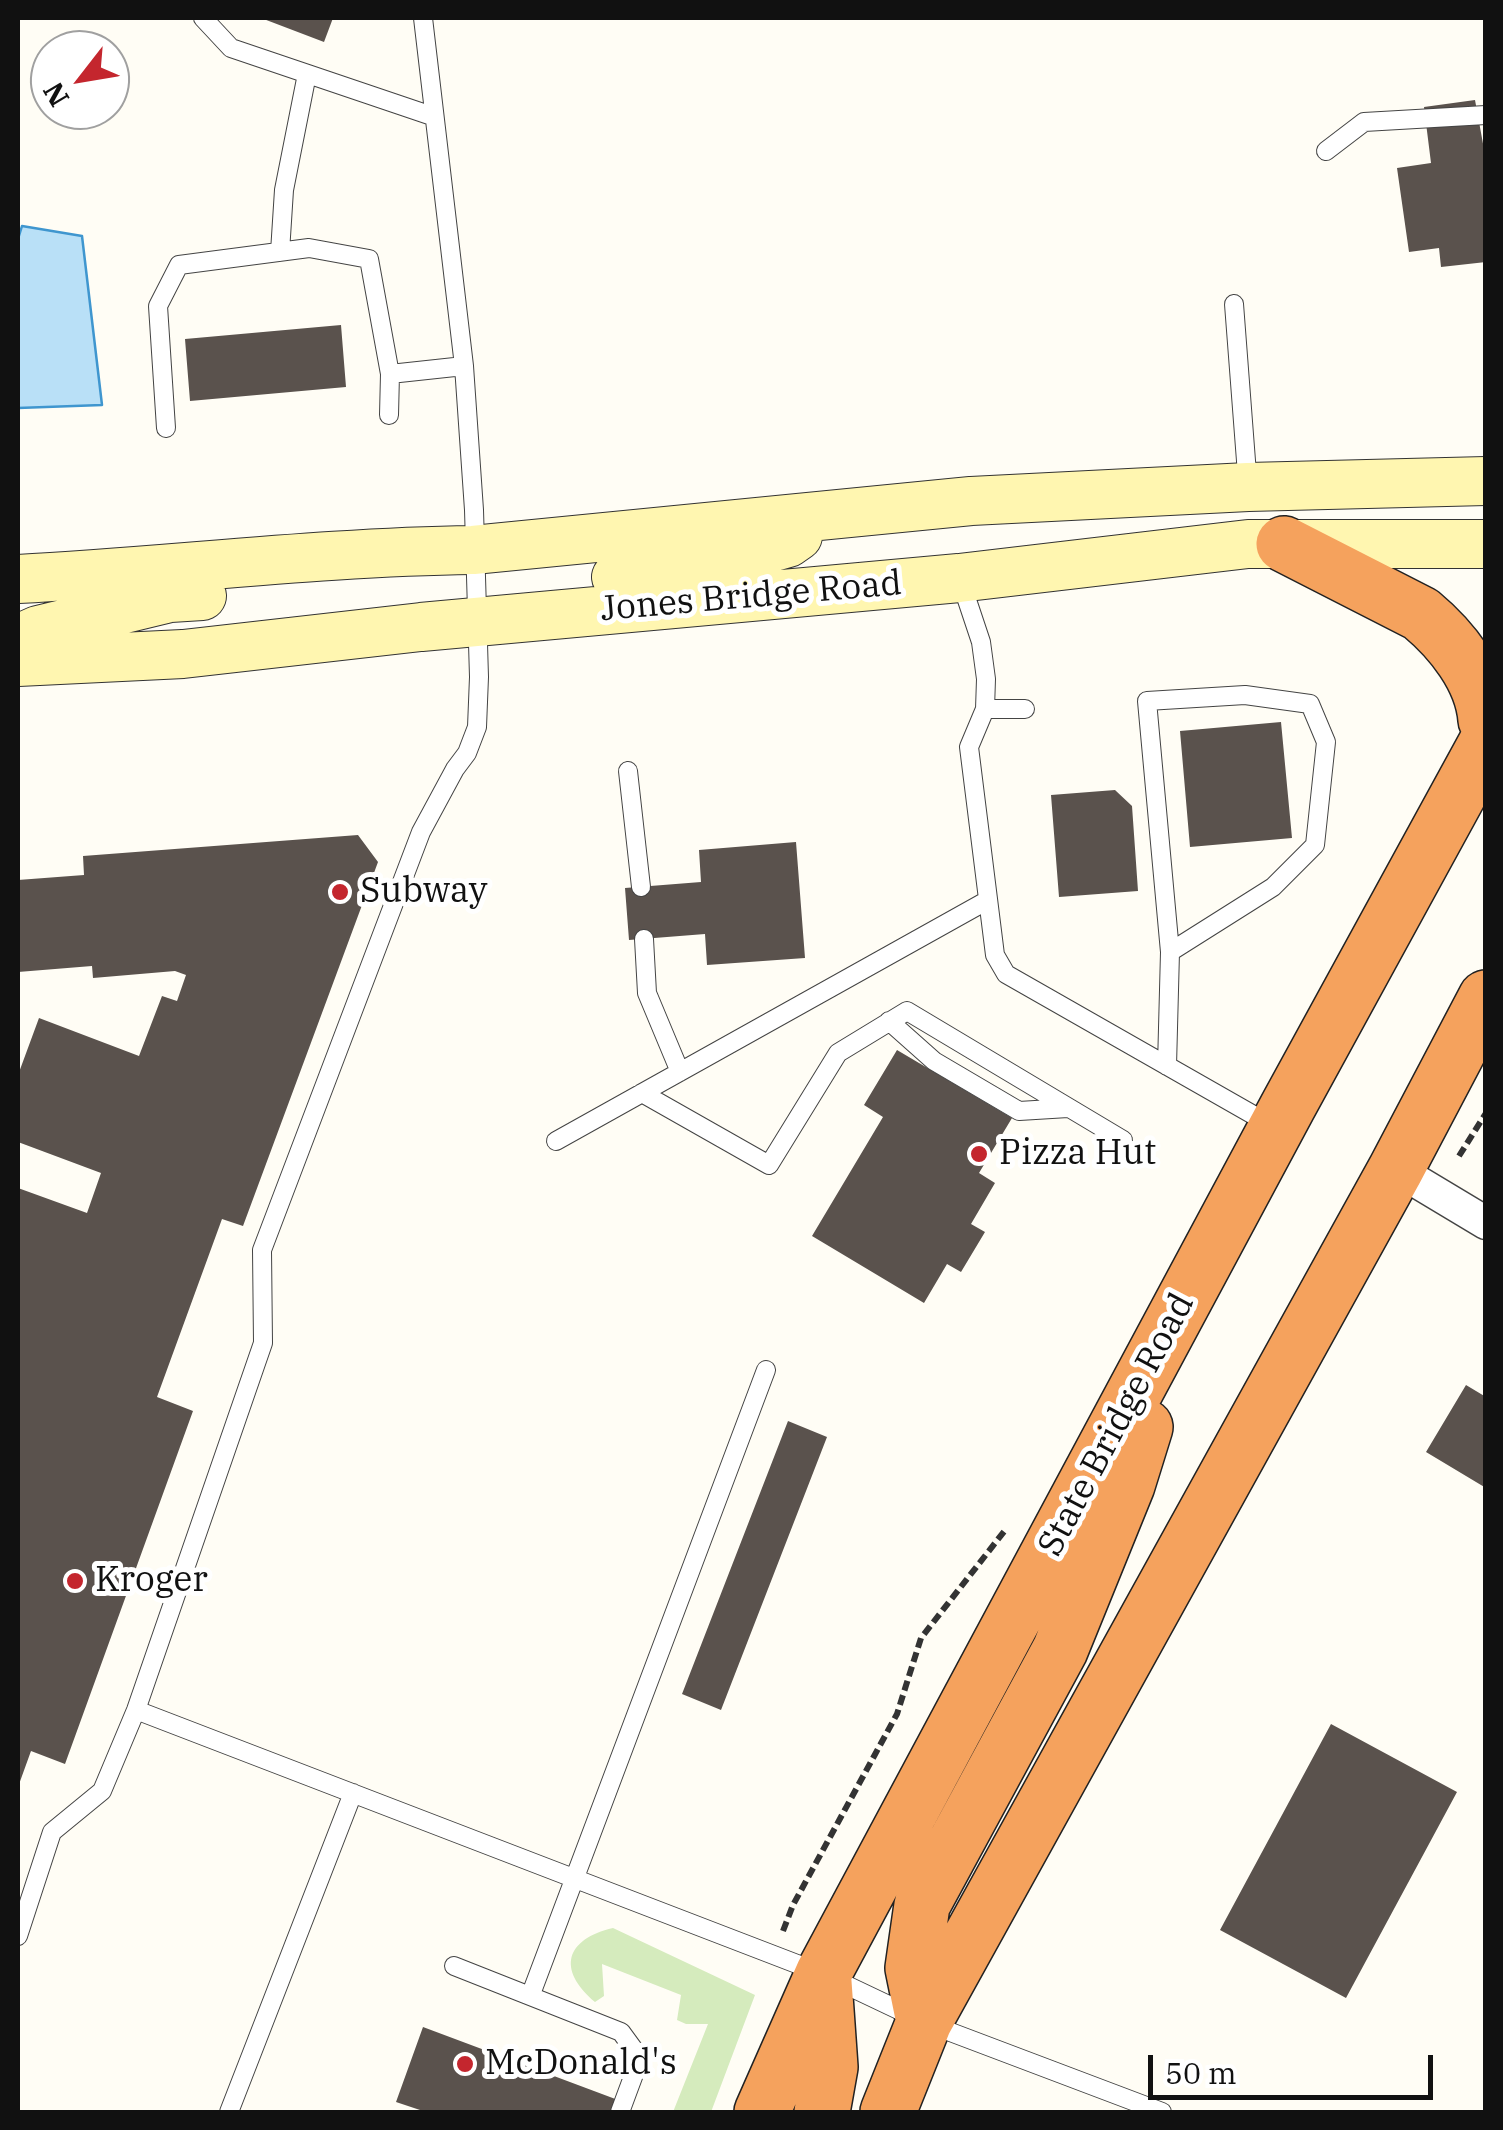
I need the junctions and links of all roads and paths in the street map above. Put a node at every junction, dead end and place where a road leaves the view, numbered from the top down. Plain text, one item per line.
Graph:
1 (202, 18) edge
2 (423, 18) edge
3 (307, 74) junction
4 (1486, 115) edge
5 (432, 116) junction
6 (1326, 151) dead end
7 (280, 252) junction
8 (1234, 304) dead end
9 (464, 366) junction
10 (390, 374) junction
11 (389, 415) dead end
12 (166, 428) dead end
13 (1486, 481) edge
14 (1248, 488) junction
15 (830, 515) junction
16 (1284, 544) junction
17 (1486, 544) edge
18 (473, 550) junction
19 (959, 578) junction
20 (18, 579) edge
21 (477, 622) junction
22 (18, 640) edge
23 (18, 662) edge
24 (984, 709) junction
25 (1025, 709) dead end
26 (1486, 720) edge
27 (1486, 744) edge
28 (628, 770) dead end
29 (641, 886) dead end
30 (988, 900) junction
31 (644, 939) dead end
32 (1170, 952) junction
33 (1486, 998) edge
34 (889, 1021) junction
35 (1168, 1066) junction
36 (680, 1072) junction
37 (642, 1093) junction
38 (1069, 1108) junction
39 (1276, 1128) junction
40 (1123, 1140) dead end
41 (556, 1141) dead end
42 (1396, 1169) junction
43 (1486, 1222) edge
44 (1190, 1290) junction
45 (766, 1370) dead end
46 (136, 1710) junction
47 (353, 1793) junction
48 (575, 1878) junction
49 (18, 1936) edge
50 (454, 1966) dead end
51 (823, 1974) junction
52 (531, 1994) junction
53 (924, 2022) junction
54 (229, 2112) edge
55 (620, 2112) edge
56 (762, 2112) edge
57 (822, 2112) edge
58 (888, 2112) edge
59 (1162, 2112) edge

1 - 3 lane
2 - 5 lane
3 - 5 lane
3 - 7 lane
4 - 6 lane
5 - 9 lane
7 - 10 lane
7 - 12 lane
8 - 14 lane
9 - 10 lane
9 - 18 lane
10 - 11 lane
13 - 14 main road, Jones Bridge Road
14 - 15 main road, Jones Bridge Road
15 - 18 main road, Jones Bridge Road
15 - 21 main road
16 - 17 main road, Jones Bridge Road
16 - 19 main road, Jones Bridge Road
16 - 26 highway
18 - 20 main road, Jones Bridge Road
18 - 21 lane
18 - 22 main road
19 - 21 main road, Jones Bridge Road
19 - 24 lane
21 - 23 main road, Jones Bridge Road
21 - 46 lane
24 - 25 lane
24 - 30 lane
27 - 39 highway, State Bridge Road
28 - 29 lane
30 - 35 lane
30 - 36 lane
31 - 36 lane
32 - 32 lane
32 - 35 lane
33 - 42 highway
34 - 37 lane
34 - 38 lane
34 - 38 lane
35 - 39 lane
36 - 37 lane
37 - 41 lane
38 - 40 lane
39 - 44 highway, State Bridge Road
42 - 43 street
42 - 53 highway
44 - 51 highway, State Bridge Road
44 - 53 highway
45 - 48 lane
46 - 47 lane
46 - 49 lane
47 - 48 lane
47 - 54 lane
48 - 51 lane
48 - 52 lane
50 - 52 lane
51 - 53 lane
51 - 56 highway, State Bridge Road
51 - 57 highway
52 - 55 lane
53 - 58 highway
53 - 59 lane

